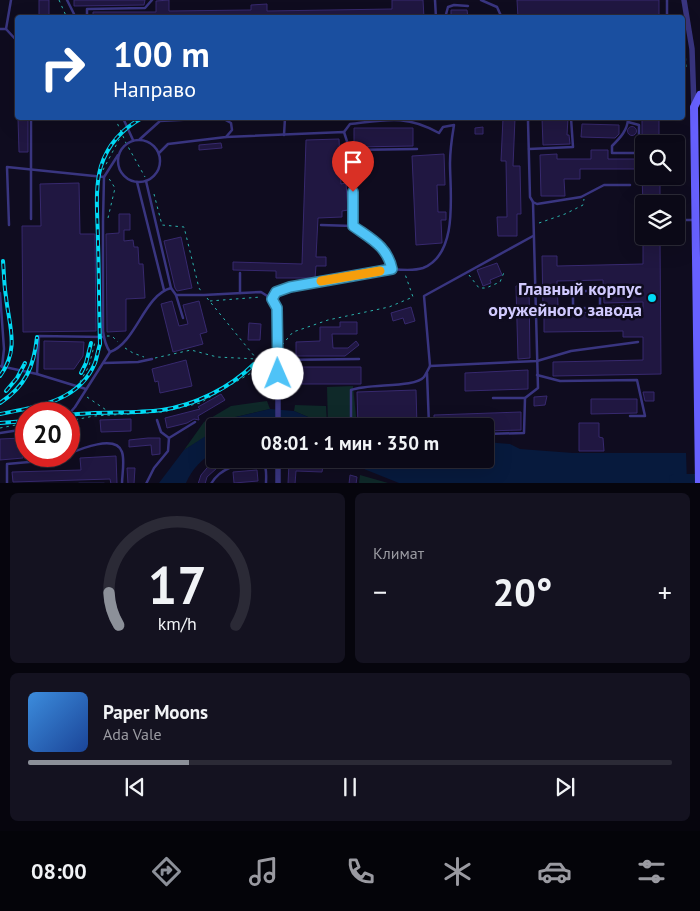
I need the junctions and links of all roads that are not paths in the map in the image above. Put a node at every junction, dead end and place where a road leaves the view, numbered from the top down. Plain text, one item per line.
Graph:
1 (11, 0) edge
2 (67, 0) edge
3 (152, 0) edge
4 (436, 0) edge
5 (481, 0) edge
6 (666, 0) edge
7 (684, 0) edge
8 (468, 6) dead end
9 (74, 15) edge
10 (87, 15) edge
11 (436, 15) edge
12 (446, 15) edge
13 (501, 15) edge
14 (667, 15) edge
15 (0, 29) edge
16 (6, 29) junction
17 (15, 39) edge
18 (700, 96) edge
19 (697, 109) edge
20 (31, 120) edge
21 (124, 120) edge
22 (180, 120) edge
23 (224, 120) edge
24 (285, 120) edge
25 (390, 120) edge
26 (409, 120) edge
27 (529, 120) edge
28 (571, 120) edge
29 (628, 122) joint
30 (344, 132) junction
31 (284, 135) junction
32 (226, 137) junction
33 (140, 139) junction
34 (133, 140) junction
35 (417, 149) dead end
36 (529, 149) junction
37 (350, 150) junction
38 (159, 154) junction
39 (118, 155) junction
40 (32, 169) junction
41 (104, 177) junction
42 (147, 181) junction
43 (137, 182) junction
44 (630, 185) dead end
45 (698, 191) edge
46 (532, 202) junction
47 (31, 219) dead end
48 (685, 220) edge
49 (696, 220) junction
50 (9, 225) dead end
51 (321, 225) dead end
52 (353, 226) junction
53 (534, 236) junction
54 (698, 254) edge
55 (392, 269) junction
56 (240, 274) dead end
57 (172, 288) junction
58 (164, 290) junction
59 (0, 293) edge
60 (240, 293) junction
61 (176, 295) junction
62 (272, 299) junction
63 (639, 306) dead end
64 (600, 308) junction
65 (573, 309) junction
66 (536, 310) junction
67 (183, 318) dead end
68 (104, 337) junction
69 (638, 342) dead end
70 (110, 352) junction
71 (152, 359) road end
72 (359, 359) dead end
73 (278, 360) junction
74 (537, 361) junction
75 (103, 363) junction
76 (1, 366) edge
77 (430, 366) junction
78 (427, 371) junction
79 (37, 374) junction
80 (278, 374) dead end
81 (537, 375) junction
82 (278, 384) dead end
83 (86, 389) junction
84 (278, 393) joint
85 (699, 397) edge
86 (493, 398) dead end
87 (524, 398) junction
88 (77, 402) edge
89 (630, 416) dead end
90 (278, 418) edge
91 (352, 418) edge
92 (429, 418) edge
93 (157, 420) dead end
94 (195, 422) dead end
95 (15, 431) edge
96 (0, 433) edge
97 (494, 434) edge
98 (169, 438) junction
99 (80, 450) edge
100 (15, 463) edge
101 (278, 468) edge
102 (7, 483) edge
103 (122, 483) edge
104 (146, 483) edge
105 (212, 483) edge
106 (266, 483) edge
107 (278, 483) edge
108 (699, 483) edge

1 - 16 lane
2 - 9 lane
3 - 10 lane
4 - 11 lane
5 - 13 lane
6 - 14 lane
7 - 19 street
8 - 12 lane
15 - 16 lane
16 - 17 lane
18 - 19 main road
19 - 45 main road
20 - 40 lane
21 - 34 lane
22 - 33 lane
23 - 32 lane
24 - 31 lane
25 - 30 lane
26 - 55 lane
27 - 36 lane
28 - 36 lane
29 - 29 lane
30 - 31 lane
30 - 37 lane
31 - 32 lane
32 - 38 lane
33 - 34 lane
33 - 38 lane
34 - 39 lane
35 - 37 lane
36 - 46 lane
37 - 52 lane
38 - 42 lane
39 - 41 lane
39 - 43 lane
40 - 41 lane
40 - 47 lane
40 - 50 lane
41 - 68 lane
42 - 43 lane
42 - 57 lane
43 - 58 lane
44 - 46 lane
45 - 49 main road
46 - 53 lane
48 - 49 lane
49 - 54 main road
51 - 52 lane
52 - 55 lane
53 - 66 lane
53 - 77 lane
54 - 85 main road
55 - 62 lane
56 - 60 lane
57 - 58 lane
57 - 61 lane
58 - 70 lane
59 - 76 lane
60 - 61 lane
60 - 62 lane
61 - 67 lane
62 - 73 lane
63 - 64 lane
64 - 65 lane
64 - 65 lane
65 - 66 lane
66 - 74 lane
68 - 70 lane
68 - 79 lane
69 - 74 lane
70 - 75 lane
71 - 75 lane
72 - 73 lane
73 - 80 lane
74 - 77 lane
74 - 81 lane
75 - 83 lane
76 - 79 lane
77 - 78 lane
78 - 91 lane
78 - 92 lane
79 - 83 lane
81 - 87 lane
81 - 89 lane
82 - 84 lane
83 - 88 lane
84 - 90 street
85 - 108 main road
86 - 87 lane
87 - 97 lane
93 - 98 lane
94 - 98 lane
95 - 96 lane
98 - 104 lane
99 - 103 lane
100 - 102 lane
101 - 107 street
105 - 106 lane

